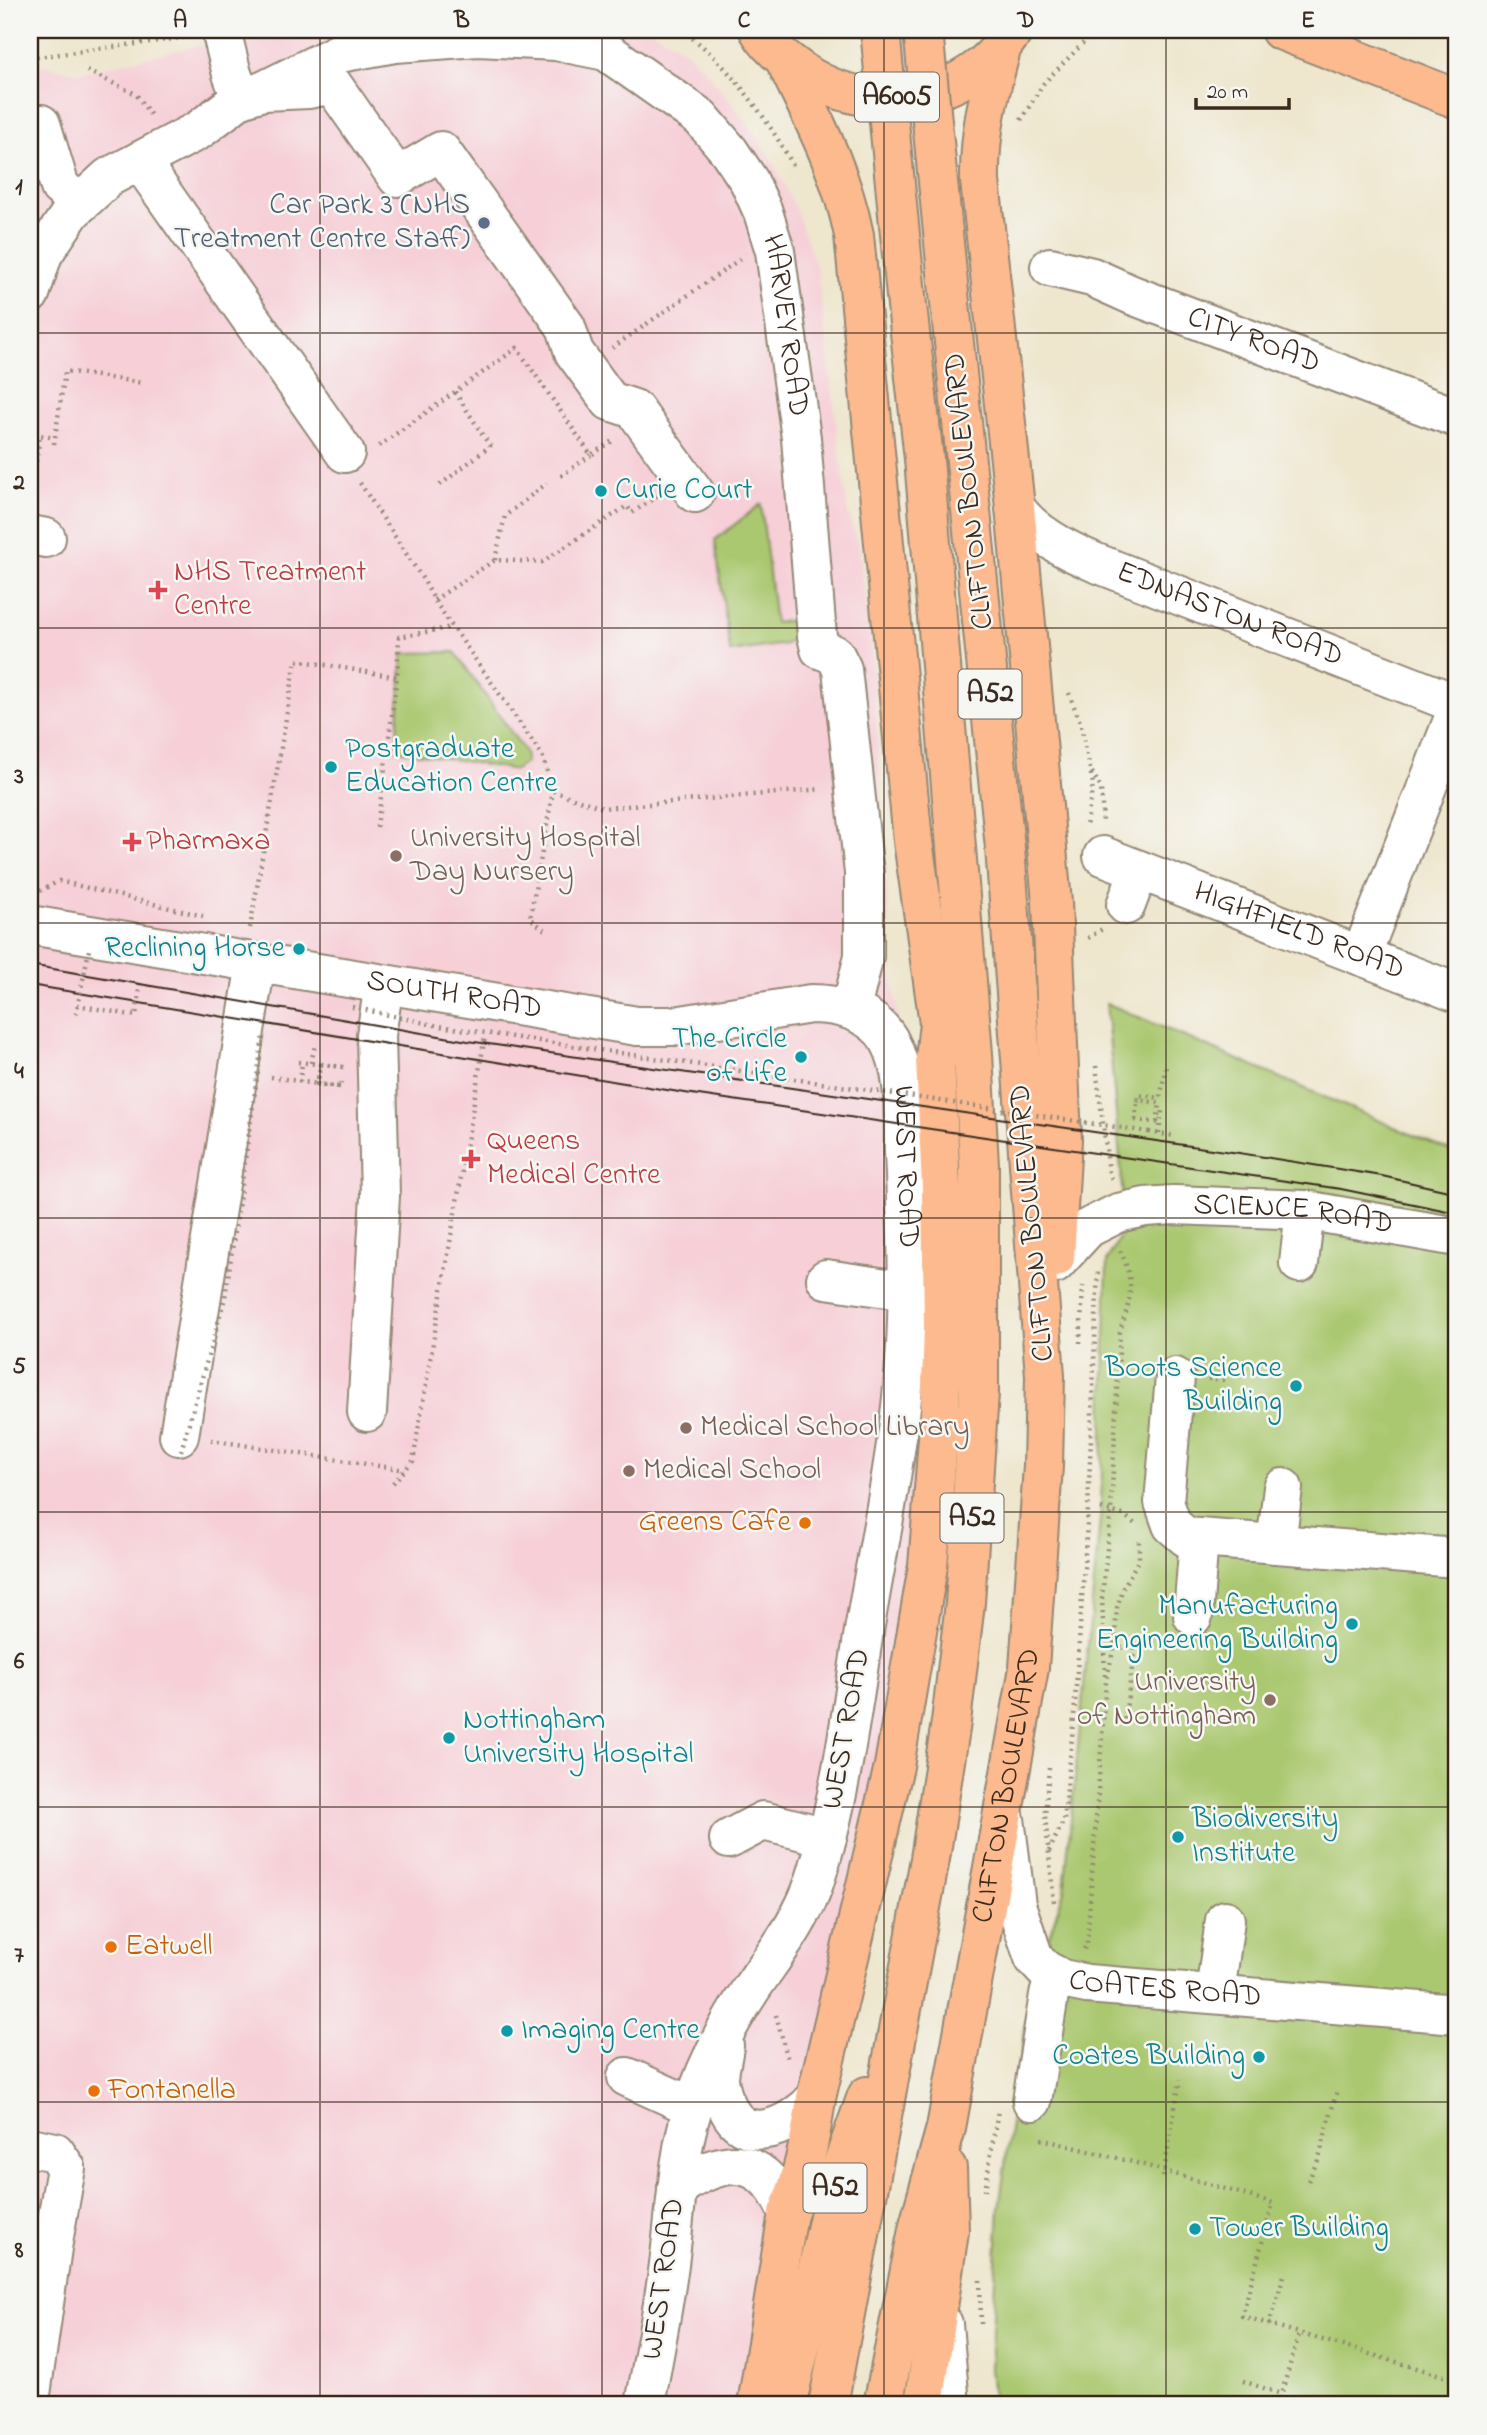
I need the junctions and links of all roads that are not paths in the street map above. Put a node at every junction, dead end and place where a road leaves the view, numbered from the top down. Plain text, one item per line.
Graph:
1 (880, 30) edge
2 (923, 30) edge
3 (1280, 30) edge
4 (208, 33) edge
5 (1008, 38) edge
6 (765, 39) edge
7 (252, 94) junction
8 (1457, 99) edge
9 (41, 124) dead end
10 (140, 161) junction
11 (80, 203) junction
12 (1050, 268) dead end
13 (30, 294) edge
14 (1457, 418) edge
15 (360, 460) road end
16 (677, 493) road end
17 (1015, 507) junction
18 (1457, 704) edge
19 (1457, 710) edge
20 (1104, 843) road end
21 (1139, 870) junction
22 (1126, 905) dead end
23 (30, 925) edge
24 (1361, 956) junction
25 (250, 962) junction
26 (384, 985) junction
27 (1457, 993) edge
28 (863, 1017) junction
29 (939, 1023) junction
30 (1305, 1210) junction
31 (979, 1233) junction
32 (1457, 1237) edge
33 (1299, 1263) dead end
34 (1055, 1264) junction
35 (826, 1279) dead end
36 (907, 1291) junction
37 (1045, 1376) junction
38 (1175, 1377) dead end
39 (367, 1412) dead end
40 (189, 1441) road end
41 (1283, 1488) dead end
42 (1199, 1538) junction
43 (1276, 1544) junction
44 (1457, 1558) edge
45 (1193, 1616) dead end
46 (1003, 1807) junction
47 (827, 1837) junction
48 (729, 1839) dead end
49 (1225, 1920) dead end
50 (908, 1978) junction
51 (1063, 1978) junction
52 (1215, 1994) junction
53 (1457, 2008) edge
54 (727, 2030) junction
55 (627, 2077) dead end
56 (816, 2098) junction
57 (1016, 2099) road end
58 (693, 2107) junction
59 (946, 2128) junction
60 (30, 2147) edge
61 (677, 2188) junction
62 (788, 2213) junction
63 (41, 2246) edge
64 (940, 2291) junction
65 (31, 2394) edge
66 (645, 2405) edge
67 (757, 2405) edge
68 (786, 2405) edge
69 (828, 2405) edge
70 (883, 2405) edge
71 (924, 2405) edge
72 (950, 2405) edge

1 - 31 main road, CLIFTON BOULEVARD / A52, bridge
2 - 37 main road, CLIFTON BOULEVARD / A52, bridge
3 - 8 main road
4 - 7 street
5 - 6 main road, A6005
5 - 17 main road
6 - 29 main road
7 - 10 street, HARVEY ROAD
7 - 16 street
7 - 28 street, HARVEY ROAD
9 - 11 street
10 - 11 street, HARVEY ROAD
10 - 15 street
11 - 13 street, HARVEY ROAD
12 - 14 street, CITY ROAD
17 - 18 street, EDNASTON ROAD
17 - 34 main road
19 - 24 street
20 - 21 street, HIGHFIELD ROAD
21 - 22 street
21 - 24 street, HIGHFIELD ROAD
23 - 25 street, SOUTH ROAD
24 - 27 street, HIGHFIELD ROAD
25 - 26 street, SOUTH ROAD
25 - 40 street
26 - 28 street, SOUTH ROAD
26 - 39 street
28 - 36 street, WEST ROAD
29 - 31 main road
29 - 56 main road
30 - 32 street, SCIENCE ROAD
30 - 33 street
30 - 34 street, SCIENCE ROAD
31 - 50 main road, CLIFTON BOULEVARD / A52
34 - 37 main road
35 - 36 street
36 - 47 street, WEST ROAD
37 - 46 main road, CLIFTON BOULEVARD / A52
38 - 42 street
41 - 43 street
42 - 43 street
42 - 45 street
43 - 44 street
46 - 51 street, COATES ROAD
46 - 59 main road, CLIFTON BOULEVARD / A52
47 - 48 street
47 - 54 street, WEST ROAD
49 - 52 street
50 - 68 main road, A52
50 - 69 main road, CLIFTON BOULEVARD
51 - 52 street, COATES ROAD
51 - 57 street
52 - 53 street, COATES ROAD
54 - 56 street
54 - 58 street, WEST ROAD
55 - 58 street
56 - 62 main road
58 - 61 street, WEST ROAD
59 - 64 main road, A52
59 - 70 main road, CLIFTON BOULEVARD
60 - 63 street
61 - 62 street
61 - 66 street, WEST ROAD
62 - 67 main road
63 - 65 street
64 - 71 main road, A52
64 - 72 street

